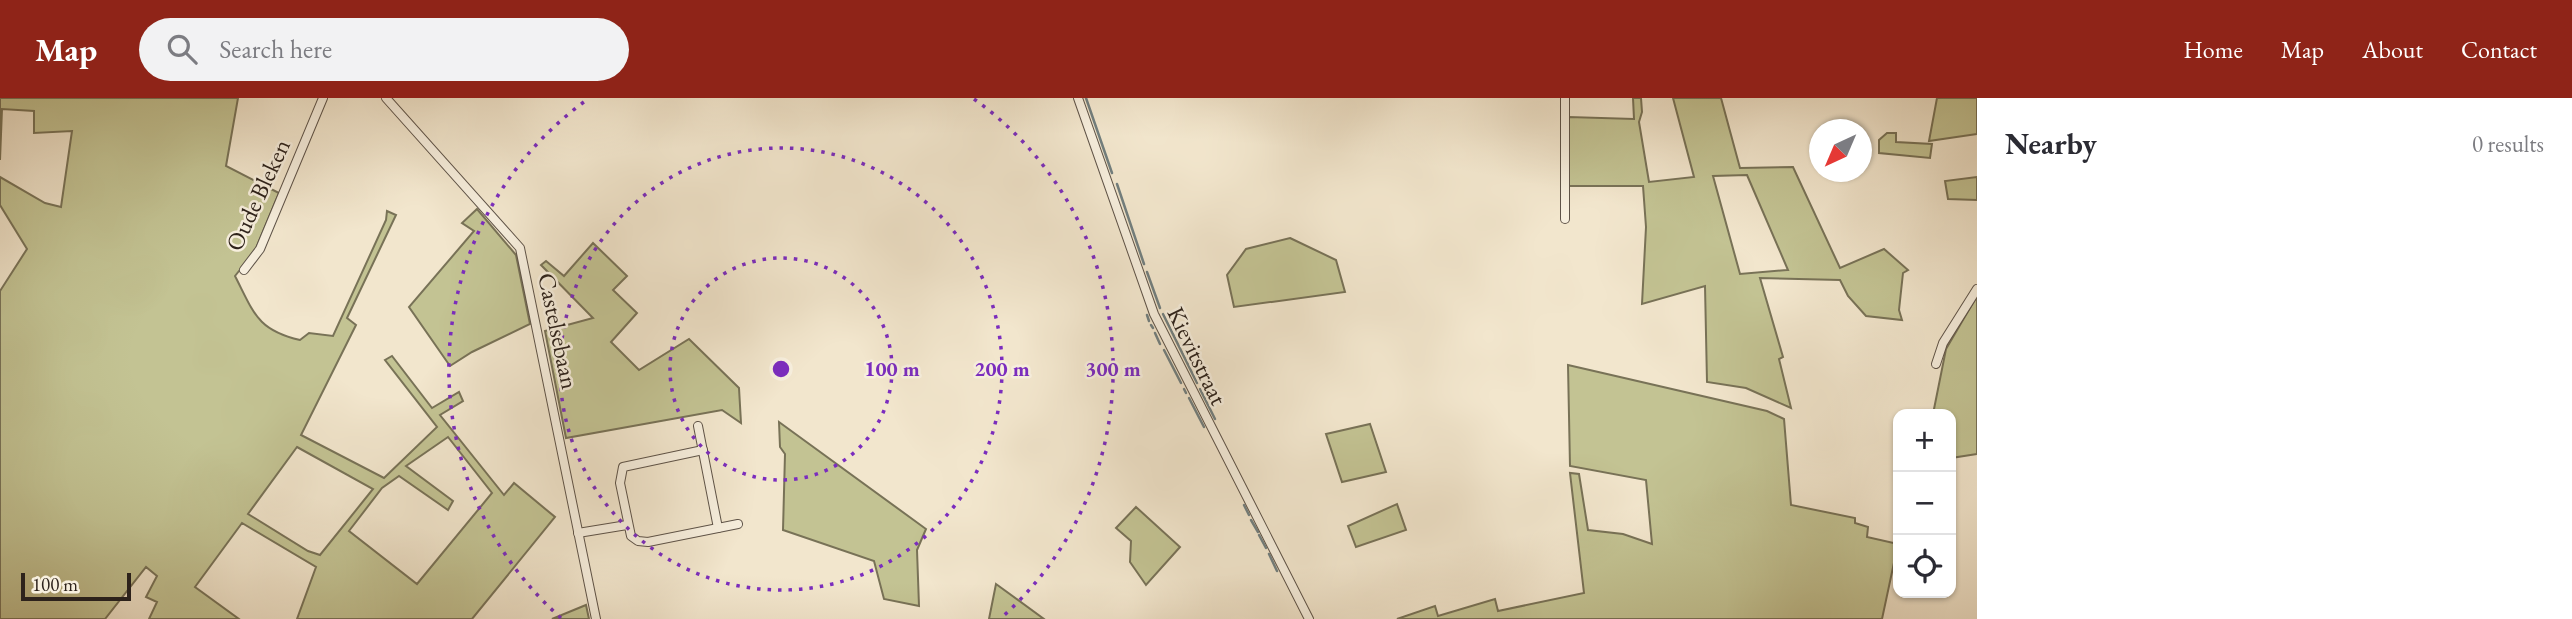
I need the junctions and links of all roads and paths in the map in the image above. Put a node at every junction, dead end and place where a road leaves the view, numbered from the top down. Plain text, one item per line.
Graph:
1 (323, 98) edge
2 (386, 98) edge
3 (1078, 98) edge
4 (1565, 98) edge
5 (1565, 219) dead end
6 (244, 270) dead end
7 (1977, 289) edge
8 (1936, 364) dead end
9 (698, 426) dead end
10 (703, 450) junction
11 (627, 524) junction
12 (738, 524) dead end
13 (718, 528) junction
14 (578, 533) junction
15 (596, 619) edge
16 (1308, 619) edge

1 - 6 street, Oude Bleken
2 - 14 street, Castelsebaan
3 - 16 street, Kievitstraat
4 - 5 street
7 - 8 street
9 - 10 street
10 - 11 street
10 - 13 street
11 - 13 street
11 - 14 street
12 - 13 street
14 - 15 street, Castelsebaan

